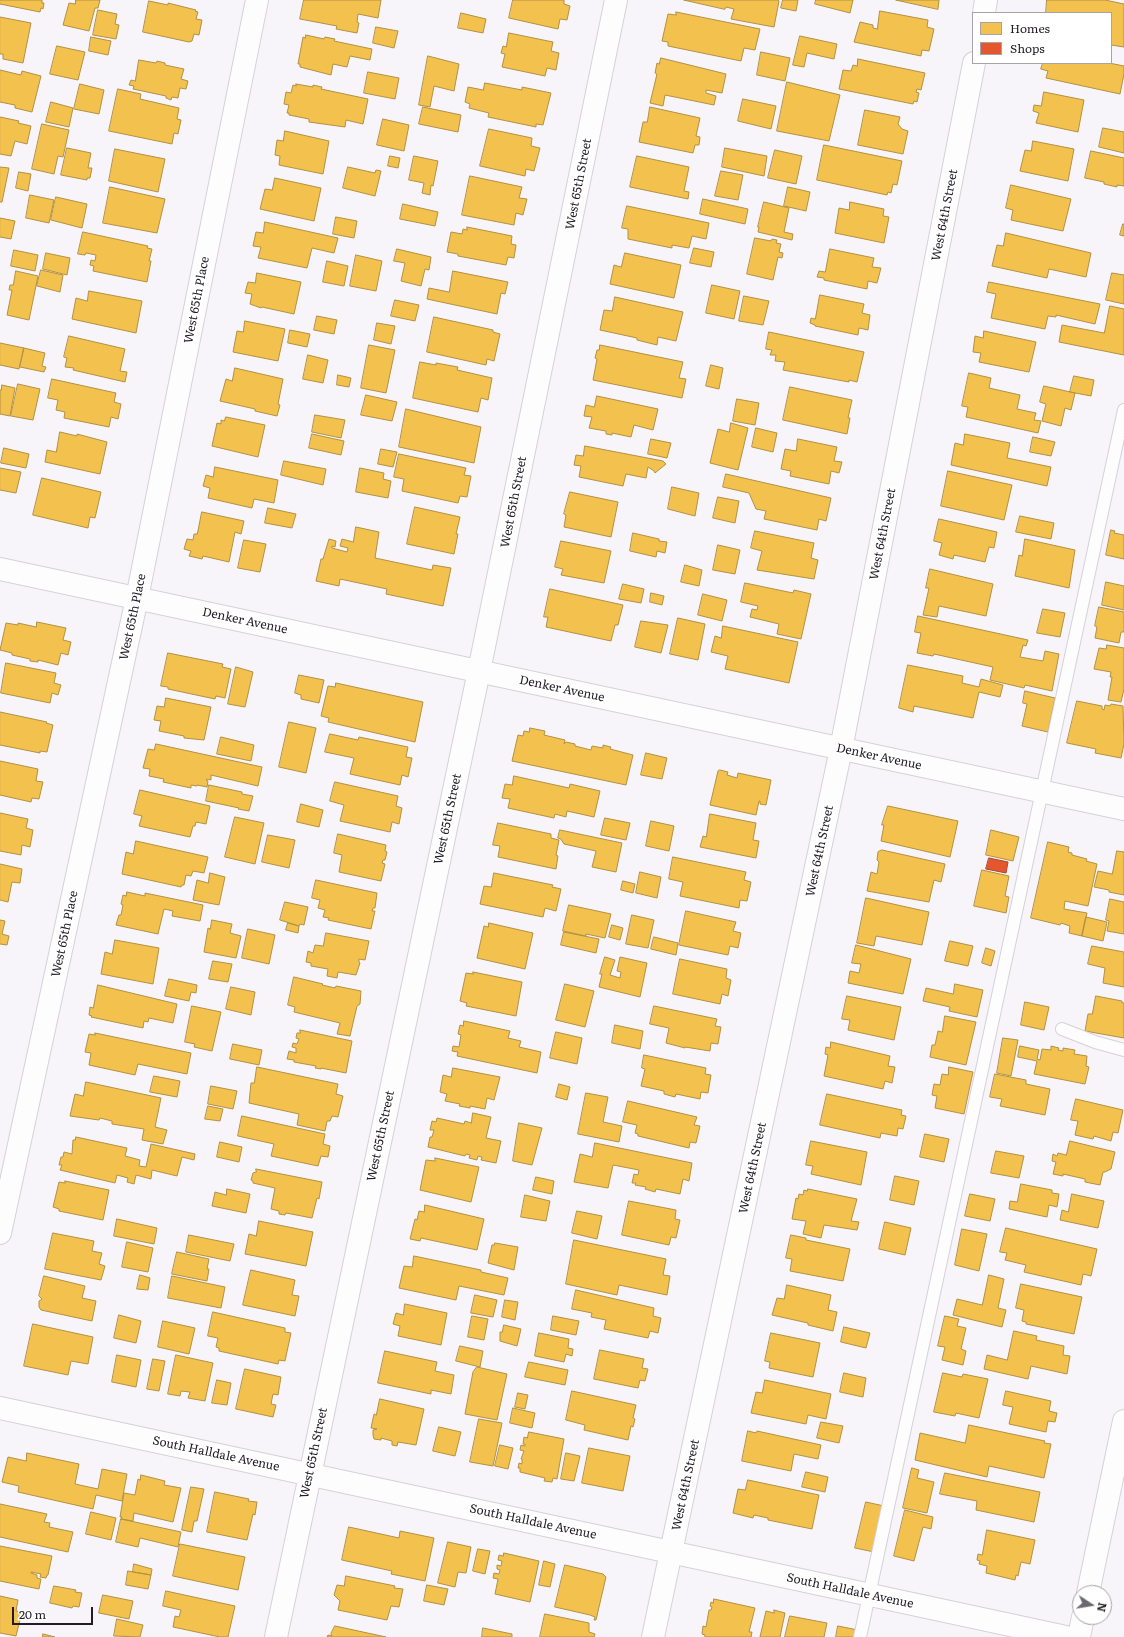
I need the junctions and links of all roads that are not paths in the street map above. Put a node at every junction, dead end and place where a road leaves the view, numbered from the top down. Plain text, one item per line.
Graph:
1 (257, 0) edge
2 (616, 0) edge
3 (986, 0) edge
4 (984, 12) edge
5 (974, 64) edge
6 (1124, 410) edge
7 (0, 569) edge
8 (137, 598) junction
9 (479, 671) junction
10 (841, 748) junction
11 (1042, 791) junction
12 (1124, 809) edge
13 (1062, 1029) dead end
14 (1124, 1050) edge
15 (0, 1233) edge
16 (0, 1408) edge
17 (1124, 1421) edge
18 (310, 1474) junction
19 (671, 1552) junction
20 (1090, 1585) edge
21 (868, 1595) junction
22 (1081, 1625) edge
23 (276, 1637) edge
24 (653, 1637) edge
25 (860, 1637) edge
26 (1066, 1637) edge
27 (1079, 1637) edge

1 - 8 street, West 65th Place
2 - 9 street, West 65th Street
3 - 4 street
5 - 10 street, West 64th Street
6 - 11 lane
7 - 8 street, Denker Avenue
8 - 9 street, Denker Avenue
8 - 15 street, West 65th Place
9 - 10 street, Denker Avenue
9 - 18 street, West 65th Street
10 - 11 street, Denker Avenue
10 - 19 street, West 64th Street
11 - 12 street, Denker Avenue
11 - 21 lane
13 - 14 lane
16 - 18 street, South Halldale Avenue
17 - 20 street
18 - 19 street, South Halldale Avenue
18 - 23 street, West 65th Street
19 - 21 street, South Halldale Avenue
19 - 24 street, West 64th Street
21 - 25 lane
21 - 26 street, South Halldale Avenue
22 - 27 street

